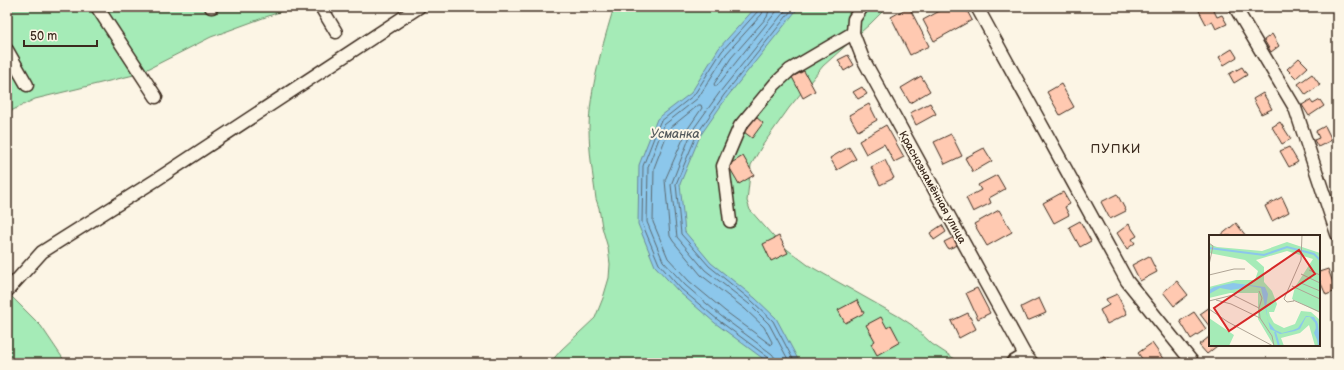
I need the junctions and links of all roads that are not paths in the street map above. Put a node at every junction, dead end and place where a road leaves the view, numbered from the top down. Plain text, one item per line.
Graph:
1 (98, 7) edge
2 (321, 7) edge
3 (419, 7) edge
4 (862, 7) edge
5 (977, 7) edge
6 (1235, 7) edge
7 (336, 32) dead end
8 (853, 33) junction
9 (7, 50) edge
10 (28, 85) dead end
11 (156, 97) dead end
12 (730, 222) dead end
13 (1337, 234) edge
14 (7, 292) edge
15 (1029, 359) edge
16 (1012, 363) edge
17 (1193, 363) edge

1 - 11 street
2 - 7 street
3 - 14 street
4 - 8 street
5 - 17 street
6 - 13 street
8 - 12 street
8 - 15 street, Краснознамённая улица
9 - 10 street
15 - 16 street

